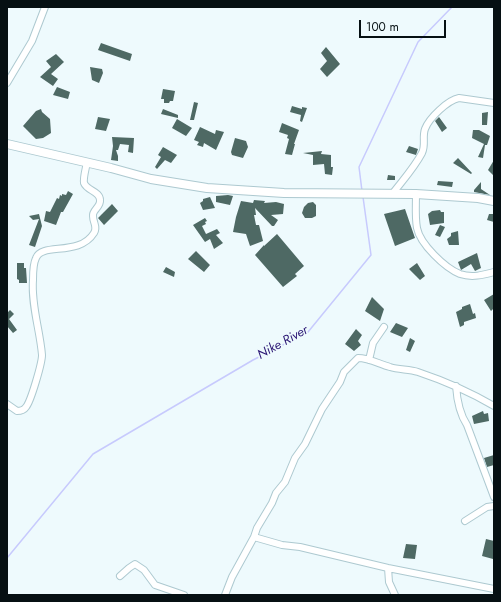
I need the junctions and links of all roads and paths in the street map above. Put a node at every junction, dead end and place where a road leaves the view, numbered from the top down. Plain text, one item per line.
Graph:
1 (45, 7) edge
2 (7, 83) edge
3 (494, 103) edge
4 (7, 144) edge
5 (87, 162) junction
6 (393, 193) junction
7 (416, 194) junction
8 (494, 202) edge
9 (494, 272) edge
10 (384, 327) dead end
11 (369, 360) junction
12 (456, 386) junction
13 (7, 404) edge
14 (494, 406) edge
15 (494, 497) edge
16 (494, 506) edge
17 (464, 521) dead end
18 (254, 537) junction
19 (388, 568) junction
20 (120, 576) dead end
21 (494, 589) edge
22 (184, 595) edge
23 (225, 595) edge
24 (395, 595) edge

1 - 2 street
3 - 6 street
4 - 5 street
5 - 6 street
5 - 13 street
6 - 7 street
7 - 8 street
7 - 9 street
10 - 11 street
11 - 12 street
11 - 18 street
12 - 14 street
12 - 15 street
16 - 17 street
18 - 19 street
18 - 23 street
19 - 21 street
19 - 24 street
20 - 22 street

